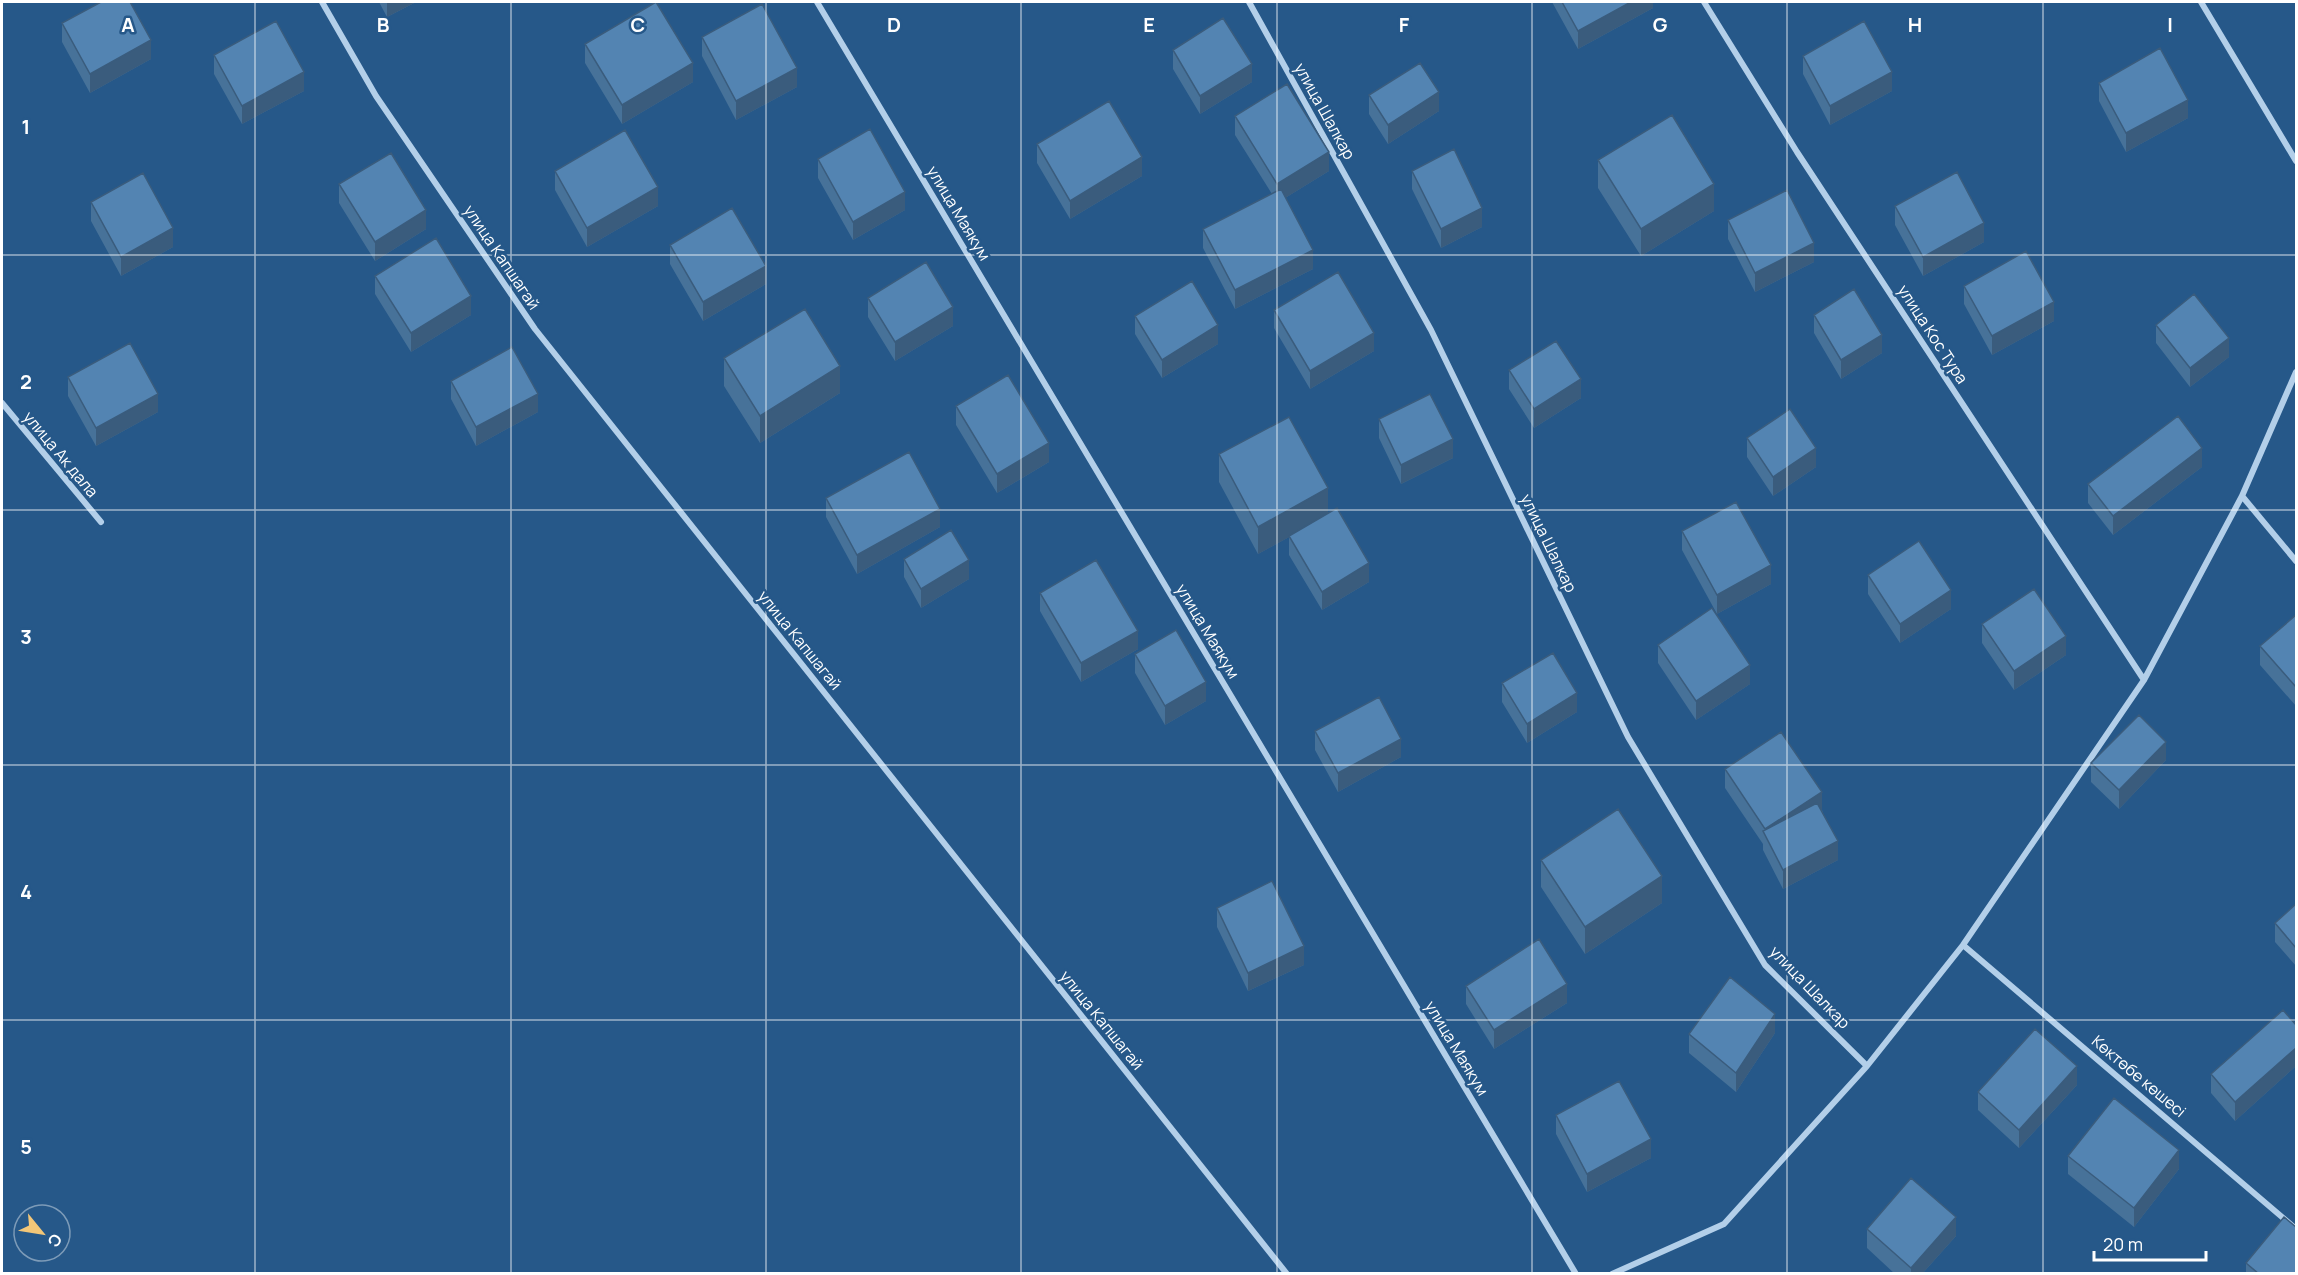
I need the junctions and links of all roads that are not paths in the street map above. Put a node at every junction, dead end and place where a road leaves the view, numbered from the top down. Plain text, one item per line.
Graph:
1 (322, 2) edge
2 (817, 2) edge
3 (1249, 2) edge
4 (1704, 2) edge
5 (2201, 2) edge
6 (2296, 161) edge
7 (2296, 372) edge
8 (2, 403) edge
9 (2242, 496) junction
10 (101, 522) dead end
11 (2296, 561) edge
12 (2144, 680) junction
13 (1963, 945) junction
14 (1867, 1066) junction
15 (2296, 1228) edge
16 (1287, 1274) edge
17 (1576, 1274) edge
18 (1612, 1274) edge

1 - 16 street, улица Капшагай
2 - 17 street, улица Маякум
3 - 14 street, улица Шалкар
4 - 12 street, улица Кос Тура
5 - 6 street
7 - 9 street
8 - 10 street, улица Ак дала
9 - 11 street
9 - 12 street
12 - 13 street
13 - 14 street
13 - 15 street, Көктөбе көшесі
14 - 18 street

